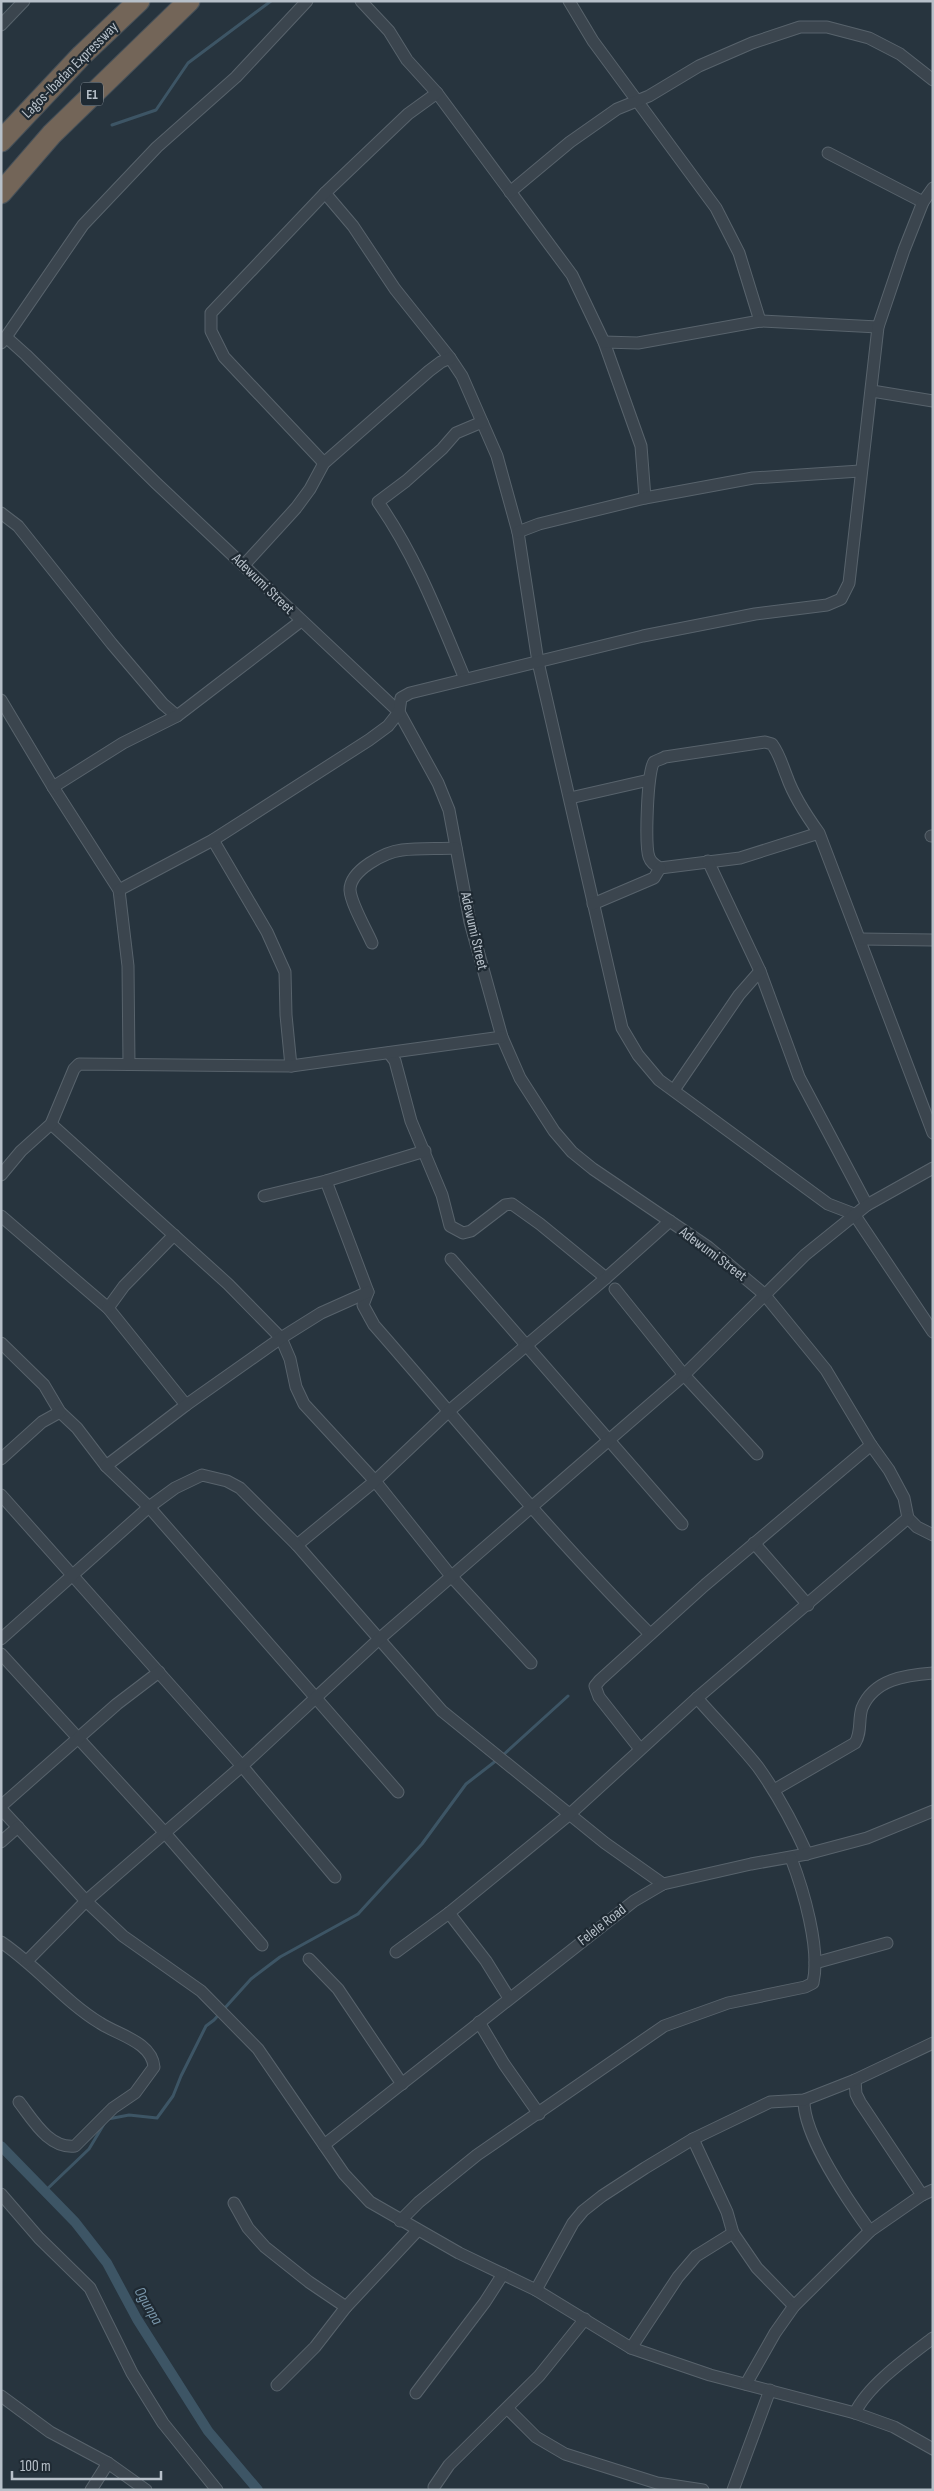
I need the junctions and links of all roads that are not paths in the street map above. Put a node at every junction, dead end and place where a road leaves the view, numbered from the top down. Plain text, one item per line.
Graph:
1 (24, 1) edge
2 (140, 1) edge
3 (189, 1) edge
4 (307, 1) edge
5 (361, 1) edge
6 (569, 1) edge
7 (1, 25) edge
8 (933, 80) edge
9 (436, 93) junction
10 (637, 100) junction
11 (1, 141) edge
12 (828, 153) dead end
13 (933, 188) edge
14 (510, 192) junction
15 (325, 193) junction
16 (1, 194) edge
17 (923, 202) junction
18 (760, 321) junction
19 (878, 326) junction
20 (3, 340) edge
21 (604, 342) junction
22 (450, 358) junction
23 (872, 391) junction
24 (933, 401) edge
25 (482, 422) junction
26 (324, 463) junction
27 (860, 471) junction
28 (645, 498) junction
29 (1, 513) edge
30 (518, 532) junction
31 (244, 565) junction
32 (301, 621) junction
33 (538, 662) junction
34 (465, 679) junction
35 (1, 700) edge
36 (399, 712) junction
37 (177, 716) junction
38 (649, 780) junction
39 (53, 787) junction
40 (570, 798) junction
41 (819, 833) junction
42 (213, 840) junction
43 (456, 848) junction
44 (708, 861) junction
45 (660, 868) junction
46 (120, 890) junction
47 (593, 904) junction
48 (860, 939) junction
49 (933, 940) edge
50 (372, 943) dead end
51 (760, 971) junction
52 (502, 1037) junction
53 (389, 1053) junction
54 (129, 1064) junction
55 (291, 1066) junction
56 (674, 1090) junction
57 (50, 1124) junction
58 (933, 1133) edge
59 (425, 1150) junction
60 (933, 1168) edge
61 (1, 1175) edge
62 (326, 1181) junction
63 (264, 1196) dead end
64 (866, 1205) junction
65 (854, 1214) junction
66 (1, 1216) edge
67 (670, 1221) junction
68 (174, 1235) junction
69 (451, 1259) dead end
70 (606, 1278) junction
71 (615, 1289) dead end
72 (368, 1292) junction
73 (764, 1294) junction
74 (108, 1308) junction
75 (933, 1332) edge
76 (282, 1338) junction
77 (2, 1345) edge
78 (524, 1345) junction
79 (684, 1374) junction
80 (186, 1405) junction
81 (449, 1411) junction
82 (60, 1412) junction
83 (609, 1441) junction
84 (871, 1445) junction
85 (757, 1454) dead end
86 (1, 1459) edge
87 (106, 1466) junction
88 (375, 1481) junction
89 (1, 1494) edge
90 (149, 1507) junction
91 (531, 1508) junction
92 (908, 1518) junction
93 (682, 1524) dead end
94 (933, 1536) edge
95 (754, 1543) junction
96 (297, 1545) junction
97 (72, 1576) junction
98 (451, 1576) junction
99 (808, 1605) junction
100 (650, 1634) junction
101 (1, 1639) edge
102 (378, 1640) junction
103 (1, 1654) edge
104 (531, 1663) dead end
105 (159, 1672) junction
106 (933, 1673) edge
107 (315, 1697) junction
108 (697, 1698) junction
109 (80, 1738) junction
110 (640, 1749) junction
111 (242, 1766) junction
112 (774, 1790) junction
113 (398, 1792) dead end
114 (1, 1808) edge
115 (933, 1811) edge
116 (570, 1814) junction
117 (18, 1827) junction
118 (165, 1833) junction
119 (1, 1842) edge
120 (807, 1854) junction
121 (791, 1858) junction
122 (335, 1877) dead end
123 (663, 1884) junction
124 (86, 1901) junction
125 (449, 1913) junction
126 (1, 1942) edge
127 (887, 1943) dead end
128 (262, 1944) dead end
129 (396, 1952) dead end
130 (309, 1959) dead end
131 (27, 1961) junction
132 (815, 1963) junction
133 (510, 1998) junction
134 (479, 2022) junction
135 (933, 2044) edge
136 (855, 2080) junction
137 (402, 2084) junction
138 (804, 2100) junction
139 (19, 2102) dead end
140 (539, 2114) junction
141 (693, 2139) junction
142 (324, 2145) junction
143 (933, 2190) edge
144 (1, 2194) edge
145 (922, 2195) junction
146 (234, 2203) dead end
147 (400, 2221) junction
148 (418, 2230) junction
149 (870, 2231) junction
150 (732, 2233) junction
151 (503, 2274) junction
152 (536, 2290) junction
153 (794, 2306) junction
154 (346, 2307) junction
155 (585, 2319) junction
156 (933, 2338) edge
157 (631, 2348) junction
158 (746, 2384) junction
159 (277, 2385) dead end
160 (770, 2390) junction
161 (416, 2392) dead end
162 (1, 2396) edge
163 (508, 2409) junction
164 (854, 2413) junction
165 (933, 2449) edge
166 (108, 2462) junction
167 (656, 2486) edge
168 (434, 2488) dead end
169 (91, 2490) edge
170 (146, 2490) edge
171 (217, 2490) edge
172 (704, 2490) edge
173 (732, 2490) edge

1 - 7 street
2 - 11 highway, Lagos-Ibadan Expressway / E1
3 - 16 highway, E1
4 - 20 street
5 - 9 street
6 - 10 street
8 - 10 street
9 - 14 street
9 - 15 street
10 - 14 street
10 - 18 street
12 - 17 street
13 - 17 street
14 - 21 street
15 - 22 street
15 - 26 street
17 - 19 street
18 - 19 street
18 - 21 street
19 - 23 street
20 - 31 street, Adewumi Street
21 - 28 street
22 - 25 street
22 - 26 street
23 - 24 street
23 - 27 street
25 - 30 street
25 - 34 street
26 - 31 street
27 - 28 street
27 - 33 street
28 - 30 street
29 - 37 street
30 - 33 street
31 - 32 street, Adewumi Street
32 - 36 street, Adewumi Street
32 - 37 street
33 - 34 street
33 - 40 street
34 - 36 street
35 - 39 street
36 - 42 street
36 - 43 street, Adewumi Street
37 - 39 street
38 - 40 street
38 - 41 street
38 - 45 street
39 - 46 street
40 - 47 street
41 - 44 street
41 - 48 street
42 - 46 street
42 - 55 street
43 - 50 street
43 - 52 street, Adewumi Street
44 - 45 street
44 - 51 street
45 - 47 street
46 - 54 street
47 - 56 street
48 - 49 street
48 - 58 street
51 - 56 street
51 - 64 street
52 - 53 street
52 - 67 street, Adewumi Street
53 - 55 street
53 - 59 street
54 - 55 street
54 - 57 street
56 - 65 street
57 - 61 street
57 - 68 street
59 - 62 street
59 - 70 street
60 - 64 street
62 - 63 street
62 - 72 street
64 - 65 street
65 - 73 street
65 - 75 street
66 - 74 street
67 - 70 street
67 - 73 street, Adewumi Street
68 - 74 street
68 - 76 street
69 - 78 street
70 - 78 street
71 - 79 street
72 - 76 street
72 - 81 street
73 - 79 street
73 - 84 street, Adewumi Street
74 - 80 street
76 - 80 street
76 - 88 street
77 - 82 street
78 - 81 street
78 - 83 street
79 - 83 street
79 - 85 street
80 - 87 street
81 - 88 street
81 - 91 street
82 - 86 street
82 - 87 street
83 - 91 street
83 - 93 street
84 - 92 street, Adewumi Street
84 - 95 street
87 - 90 street
88 - 96 street
88 - 98 street
89 - 97 street
90 - 96 street
90 - 97 street
90 - 107 street
91 - 98 street
91 - 100 street
92 - 94 street
92 - 99 street
95 - 99 street
95 - 100 street
96 - 102 street
97 - 101 street
97 - 105 street
98 - 102 street
98 - 104 street
99 - 108 street
100 - 110 street
102 - 107 street
102 - 116 street
103 - 109 street
105 - 109 street
105 - 111 street
106 - 112 street
107 - 111 street
107 - 113 street
108 - 110 street
108 - 112 street
109 - 114 street
109 - 118 street
110 - 116 street
111 - 118 street
111 - 122 street
112 - 120 street
114 - 117 street
115 - 120 street, Felele Road
116 - 123 street
116 - 125 street
117 - 119 street
117 - 124 street
118 - 124 street
118 - 128 street
120 - 121 street, Felele Road
121 - 123 street, Felele Road
121 - 132 street
123 - 133 street, Felele Road
124 - 131 street
124 - 142 street
125 - 129 street
125 - 133 street
126 - 131 street
127 - 132 street
130 - 137 street
131 - 139 street
132 - 140 street
133 - 134 street, Felele Road
134 - 137 street, Felele Road
134 - 140 street
135 - 136 street
136 - 138 street
136 - 145 street
137 - 142 street, Felele Road
138 - 141 street
138 - 149 street
140 - 147 street
141 - 150 street
141 - 152 street
142 - 147 street
143 - 145 street
144 - 171 street
145 - 149 street
146 - 154 street
147 - 148 street
148 - 151 street
148 - 154 street
149 - 153 street
150 - 153 street
150 - 157 street
151 - 152 street
151 - 161 street
152 - 155 street
153 - 158 street
154 - 159 street
155 - 157 street
155 - 163 street
156 - 164 street
157 - 158 street
158 - 160 street
160 - 164 street
160 - 173 street
162 - 166 street
163 - 167 street
163 - 168 street
164 - 165 street
166 - 169 street
166 - 170 street
167 - 172 street

